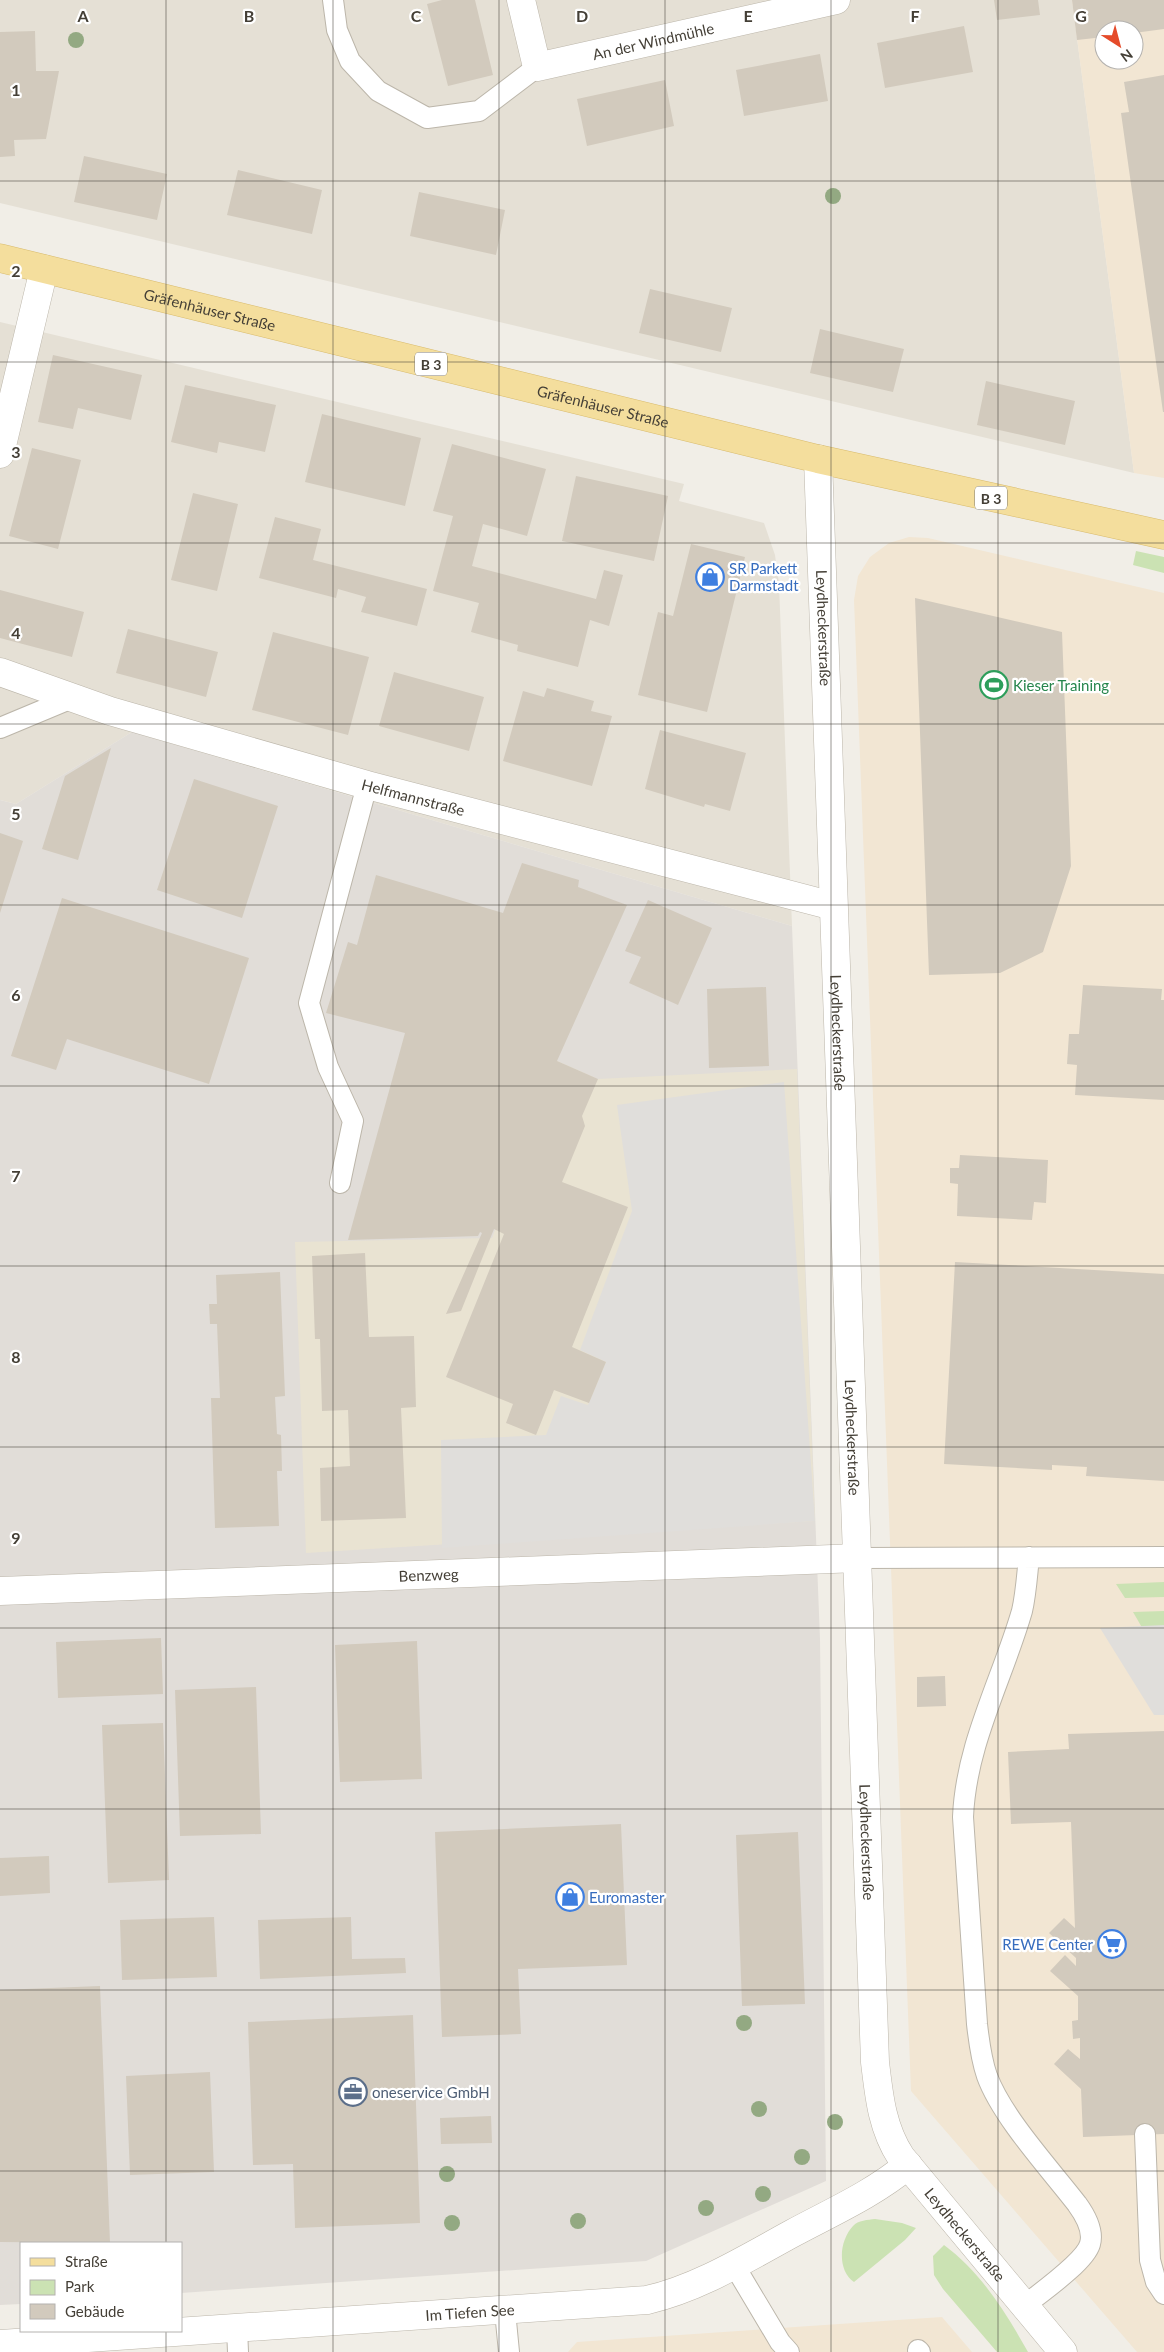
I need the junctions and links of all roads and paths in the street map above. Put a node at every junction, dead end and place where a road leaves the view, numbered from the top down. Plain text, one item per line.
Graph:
1 (333, 0) edge
2 (522, 0) edge
3 (836, 0) edge
4 (537, 67) junction
5 (0, 258) edge
6 (44, 269) junction
7 (0, 454) edge
8 (818, 459) junction
9 (1164, 535) edge
10 (6, 675) edge
11 (72, 698) junction
12 (0, 728) edge
13 (367, 784) junction
14 (833, 906) junction
15 (340, 1184) dead end
16 (1029, 1557) junction
17 (1164, 1557) edge
18 (858, 1558) junction
19 (0, 1591) edge
20 (1145, 2134) dead end
21 (908, 2165) junction
22 (734, 2265) junction
23 (1164, 2294) edge
24 (1024, 2306) junction
25 (505, 2311) junction
26 (238, 2340) edge
27 (0, 2344) edge
28 (509, 2352) edge
29 (789, 2352) edge
30 (1063, 2352) edge

1 - 4 lane
2 - 4 street
3 - 4 street, An der Windmühle
5 - 6 main road, Gräfenhäuser Straße / B 3
6 - 7 street
6 - 8 main road, Gräfenhäuser Straße / B 3
8 - 9 main road, Gräfenhäuser Straße / B 3
8 - 14 street, Leydheckerstraße
10 - 11 street, Helfmannstraße
11 - 12 lane
11 - 13 street, Helfmannstraße
13 - 14 street, Helfmannstraße
13 - 15 lane
14 - 18 street, Leydheckerstraße
16 - 17 lane
16 - 18 lane
16 - 24 lane
18 - 19 street, Benzweg
18 - 21 street, Leydheckerstraße
20 - 23 lane
21 - 22 street, Im Tiefen See
21 - 24 street, Leydheckerstraße
22 - 25 street, Im Tiefen See
22 - 29 lane
24 - 30 street, Leydheckerstraße
25 - 26 street, Im Tiefen See
25 - 28 lane
26 - 27 street, Im Tiefen See

